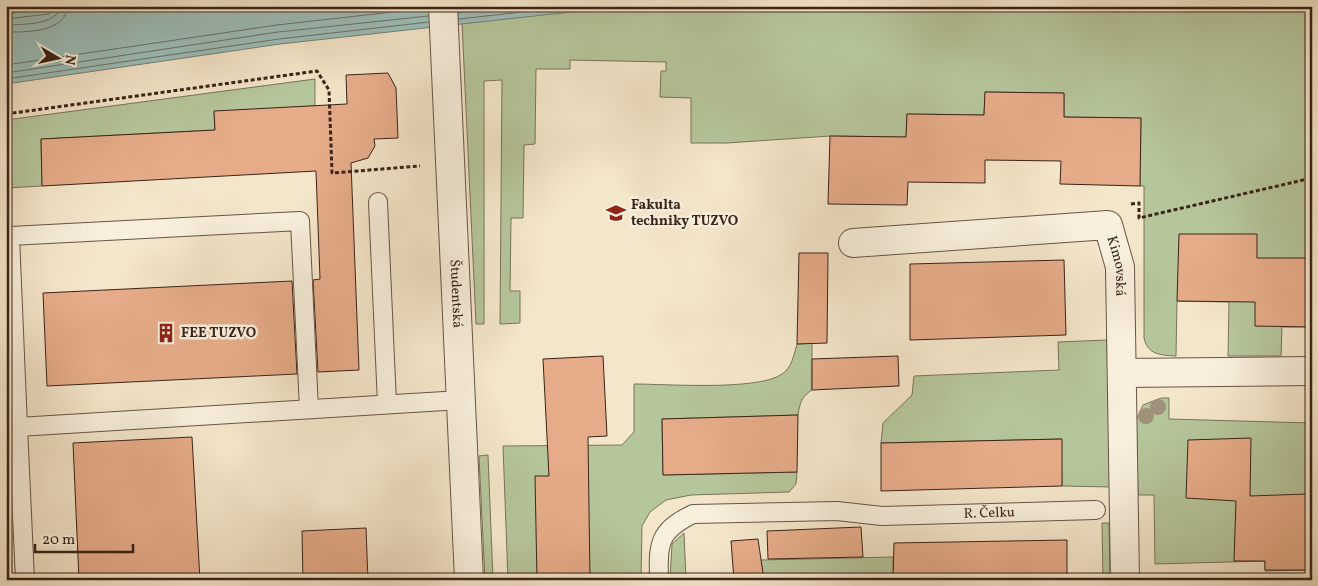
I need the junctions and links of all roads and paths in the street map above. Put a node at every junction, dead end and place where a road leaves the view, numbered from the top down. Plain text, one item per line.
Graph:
1 (443, 6) edge
2 (6, 114) edge
3 (428, 165) dead end
4 (1312, 178) edge
5 (378, 202) dead end
6 (1139, 218) dead end
7 (853, 244) dead end
8 (9, 279) edge
9 (1312, 371) edge
10 (1122, 373) junction
11 (461, 400) junction
12 (388, 404) junction
13 (309, 409) junction
14 (18, 427) junction
15 (1096, 510) dead end
16 (25, 580) edge
17 (469, 580) edge
18 (660, 580) edge
19 (1125, 580) edge

1 - 11 street, Študentská
2 - 3 path
4 - 6 path
5 - 12 lane
7 - 10 street, Kimovská
8 - 13 lane
8 - 14 lane
9 - 10 street
10 - 19 street
11 - 12 lane
11 - 17 street, Študentská
12 - 13 lane
13 - 14 lane
14 - 16 lane
15 - 18 lane, R. Čelku

